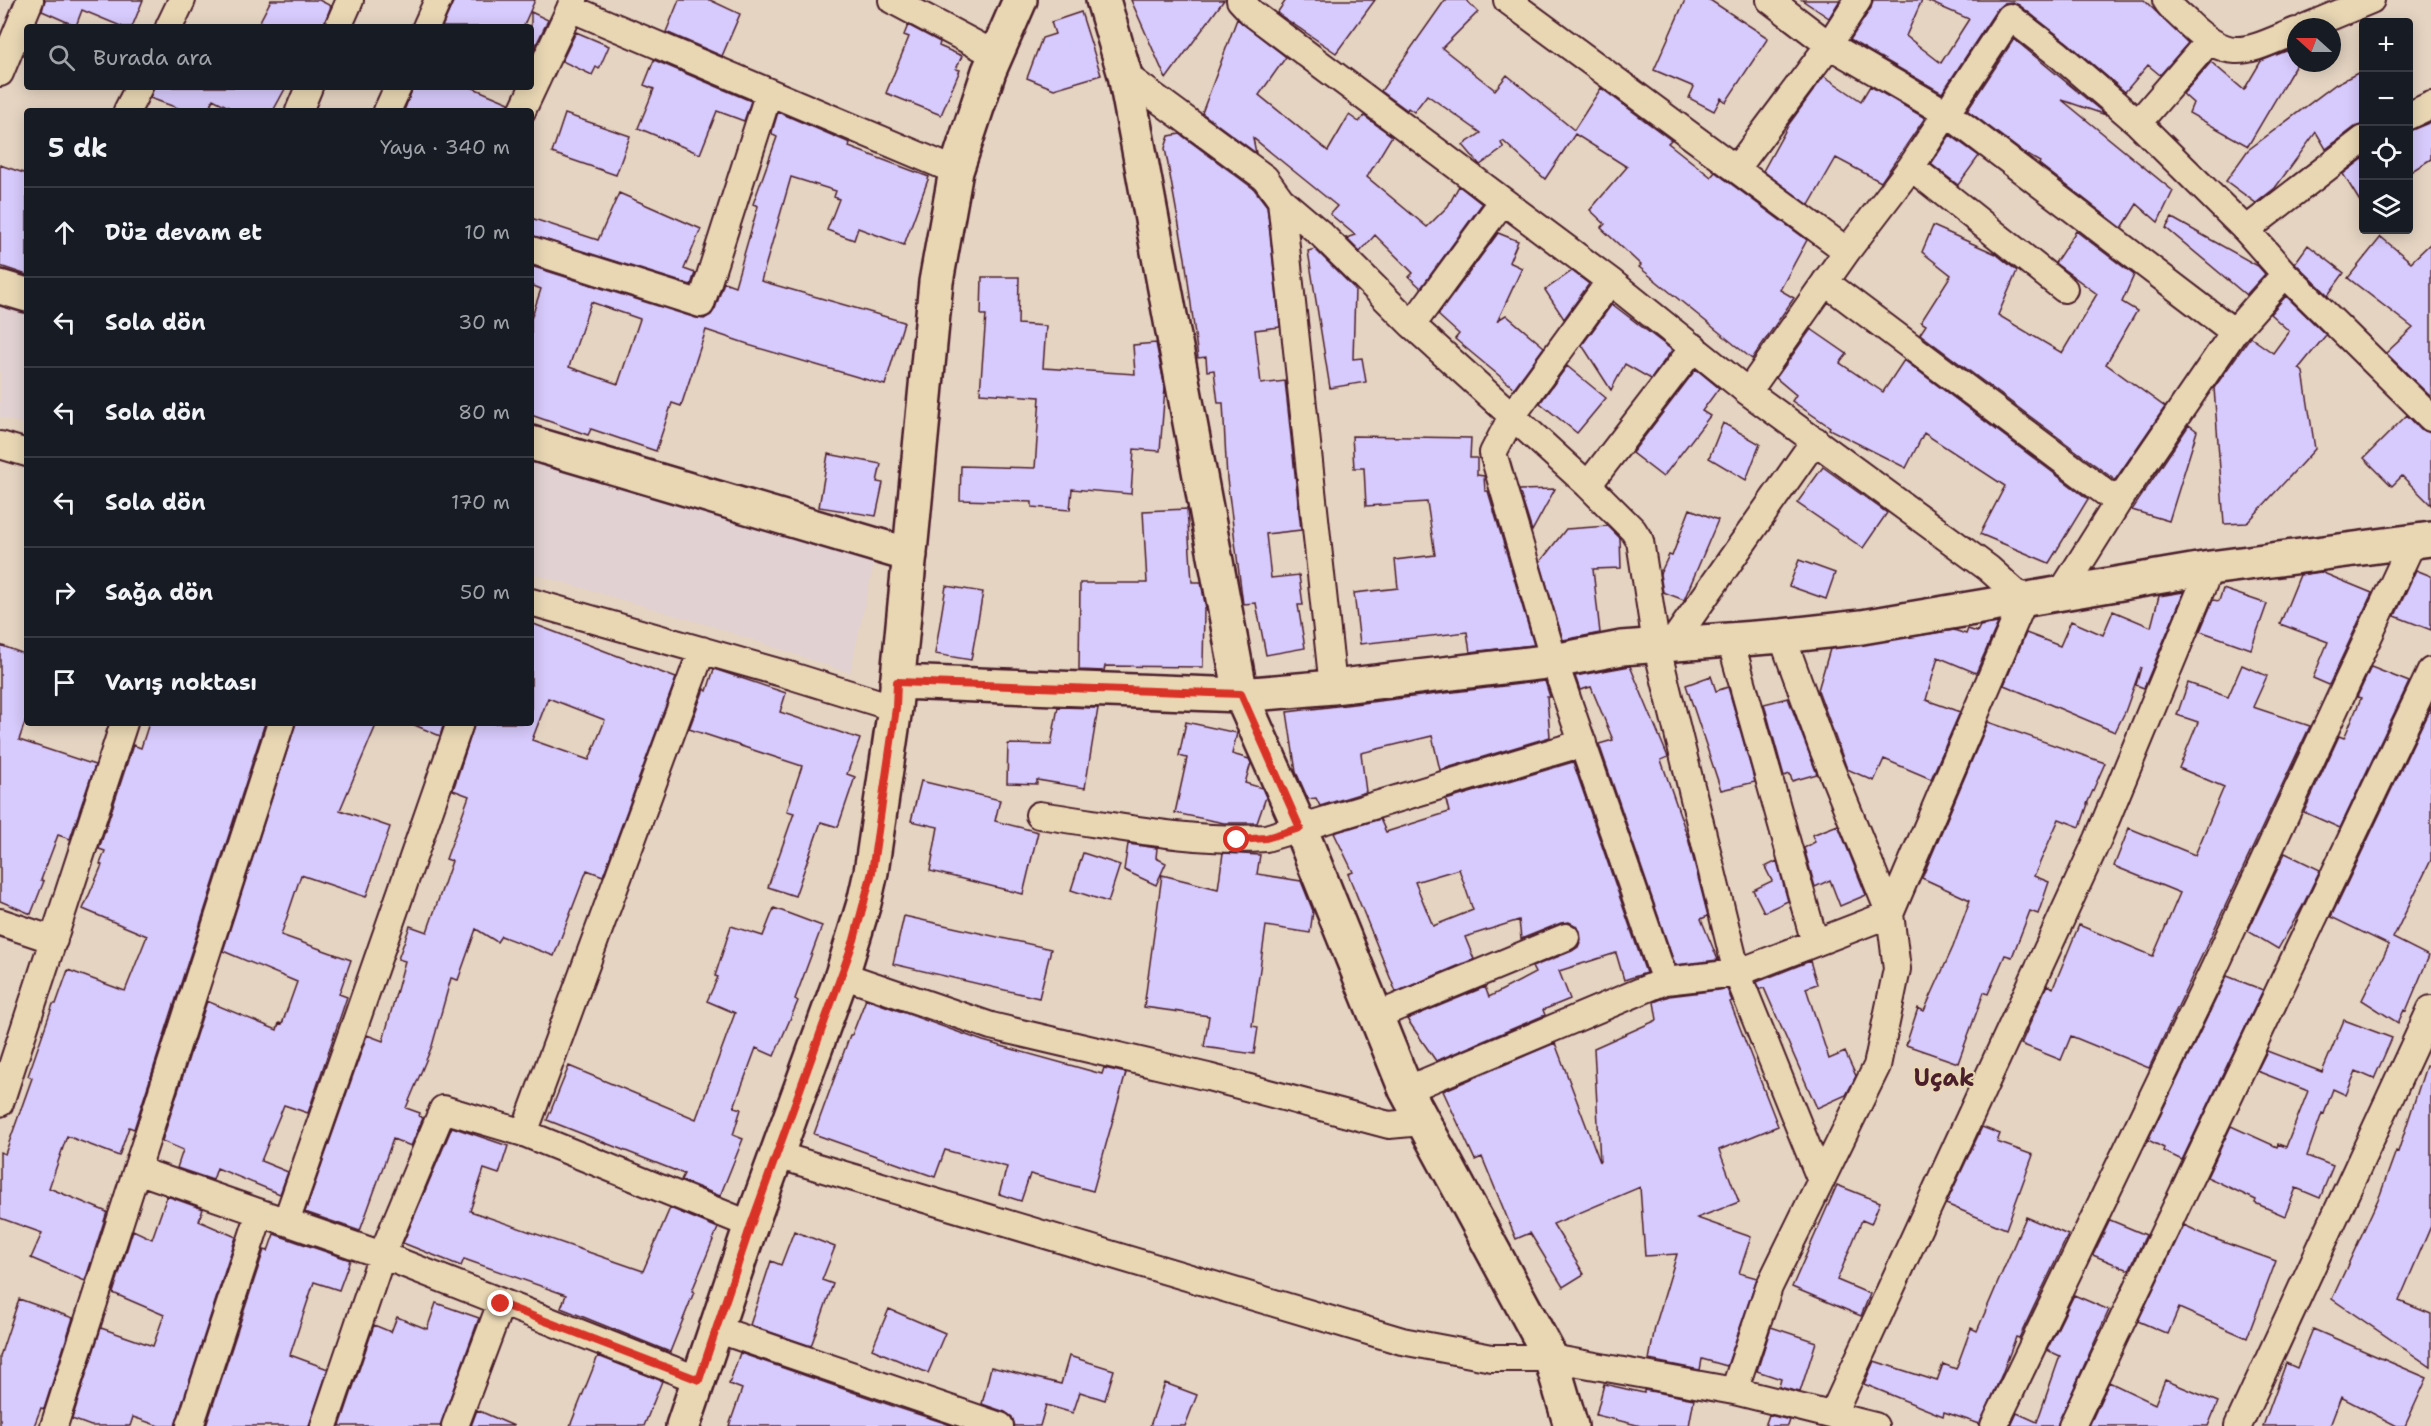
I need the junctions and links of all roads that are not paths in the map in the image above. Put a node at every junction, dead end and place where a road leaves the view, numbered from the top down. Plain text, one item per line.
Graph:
1 (30, 0) edge
2 (183, 0) edge
3 (350, 0) edge
4 (438, 0) edge
5 (892, 0) edge
6 (1020, 0) edge
7 (1102, 0) edge
8 (1239, 0) edge
9 (1507, 0) edge
10 (1770, 0) edge
11 (1858, 0) edge
12 (2166, 0) edge
13 (2371, 0) edge
14 (572, 4) edge
15 (2328, 18) edge
16 (171, 24) edge
17 (339, 24) edge
18 (427, 24) edge
19 (2287, 35) edge
20 (2208, 42) junction
21 (1829, 45) junction
22 (996, 55) junction
23 (0, 72) edge
24 (1125, 75) junction
25 (534, 85) edge
26 (138, 90) edge
27 (308, 90) edge
28 (397, 90) edge
29 (532, 90) edge
30 (769, 92) junction
31 (2431, 105) edge
32 (128, 108) edge
33 (300, 108) edge
34 (388, 108) edge
35 (523, 108) edge
36 (1948, 114) junction
37 (2413, 115) edge
38 (2138, 123) junction
39 (2359, 143) edge
40 (1737, 168) junction
41 (1911, 168) junction
42 (956, 171) junction
43 (1281, 200) junction
44 (1502, 202) junction
45 (2246, 230) junction
46 (534, 251) edge
47 (1847, 251) junction
48 (2285, 274) junction
49 (1610, 281) junction
50 (1825, 282) junction
51 (0, 287) edge
52 (2064, 289) dead end
53 (24, 294) edge
54 (1412, 325) junction
55 (2234, 332) junction
56 (1694, 347) junction
57 (1748, 392) junction
58 (1512, 416) junction
59 (2431, 418) edge
60 (1815, 440) junction
61 (534, 444) edge
62 (0, 445) edge
63 (24, 452) edge
64 (1588, 485) junction
65 (2118, 502) junction
66 (2422, 540) edge
67 (910, 555) junction
68 (2210, 568) junction
69 (2061, 593) junction
70 (2024, 600) junction
71 (534, 603) edge
72 (1782, 636) junction
73 (1730, 639) junction
74 (1664, 643) junction
75 (702, 650) junction
76 (1554, 662) junction
77 (2431, 671) edge
78 (1333, 687) junction
79 (1241, 694) junction
80 (896, 695) junction
81 (123, 726) edge
82 (280, 726) edge
83 (459, 726) edge
84 (1583, 743) junction
85 (1039, 815) dead end
86 (1300, 828) junction
87 (1890, 914) junction
88 (0, 922) edge
89 (1566, 937) dead end
90 (54, 940) junction
91 (1815, 943) junction
92 (1737, 972) junction
93 (842, 975) junction
94 (1665, 981) junction
95 (2431, 1009) edge
96 (1376, 1016) junction
97 (1406, 1090) junction
98 (0, 1103) edge
99 (1422, 1122) junction
100 (524, 1133) junction
101 (777, 1155) junction
102 (137, 1170) junction
103 (1821, 1181) junction
104 (260, 1213) junction
105 (286, 1222) junction
106 (751, 1225) junction
107 (382, 1255) junction
108 (501, 1304) junction
109 (716, 1329) junction
110 (1551, 1358) junction
111 (699, 1380) junction
112 (1734, 1391) junction
113 (1833, 1414) junction
114 (54, 1426) edge
115 (190, 1426) edge
116 (324, 1426) edge
117 (455, 1426) edge
118 (683, 1426) edge
119 (1000, 1426) edge
120 (1571, 1426) edge
121 (1875, 1426) edge
122 (1994, 1426) edge
123 (2072, 1426) edge
124 (2238, 1426) edge

1 - 23 street
2 - 16 street
3 - 17 street
4 - 18 street
5 - 22 street
6 - 22 main road
7 - 24 main road
8 - 44 street
9 - 40 street
10 - 21 street
11 - 21 street
12 - 20 street
13 - 15 street
14 - 25 street
14 - 30 street
19 - 20 street
20 - 38 street
21 - 36 street
21 - 40 street
22 - 42 main road
24 - 43 street
24 - 79 main road
26 - 32 street
27 - 33 street
28 - 34 street
29 - 35 street
30 - 42 street
30 - 46 street
31 - 37 street
36 - 38 street
36 - 41 street
36 - 55 street
38 - 45 street
39 - 45 street
40 - 47 street
41 - 47 street
41 - 52 street
42 - 67 main road
43 - 54 street
43 - 78 street
44 - 49 street
44 - 54 street
45 - 48 street
47 - 50 street
48 - 55 street
48 - 59 street
49 - 56 street
49 - 58 street
50 - 57 street
50 - 65 street
51 - 53 main road
54 - 58 street
55 - 65 street
56 - 57 street
56 - 64 street
57 - 60 street
58 - 64 street
58 - 76 street
60 - 70 street
60 - 74 street
61 - 67 main road
62 - 63 street
64 - 74 street
65 - 69 street
66 - 68 main road
66 - 122 street
67 - 80 main road
68 - 69 main road
68 - 113 street
69 - 70 main road
70 - 72 main road
70 - 87 street
71 - 75 street
72 - 73 main road
72 - 87 street
73 - 74 main road
73 - 91 street
74 - 76 main road
74 - 92 street
75 - 80 street
75 - 100 street
76 - 78 main road
76 - 84 street
77 - 123 street
78 - 79 main road
79 - 80 main road
79 - 86 main road
80 - 93 main road
81 - 90 street
82 - 102 street
83 - 105 street
84 - 86 street
84 - 94 street
85 - 86 street
86 - 96 main road
87 - 91 street
87 - 103 street
88 - 90 street
89 - 96 street
90 - 98 street
91 - 92 street
92 - 94 street
92 - 103 street
93 - 99 street
93 - 101 main road
94 - 97 street
95 - 124 street
96 - 97 main road
97 - 99 main road
99 - 110 main road
100 - 106 street
100 - 107 street
101 - 106 main road
101 - 110 street
102 - 104 street
102 - 114 street
103 - 112 street
104 - 105 street
104 - 115 street
105 - 107 street
106 - 109 main road
107 - 108 street
107 - 116 street
108 - 111 street
108 - 117 street
109 - 111 main road
109 - 119 street
110 - 112 street
110 - 120 main road
111 - 118 main road
112 - 113 street
113 - 121 street

